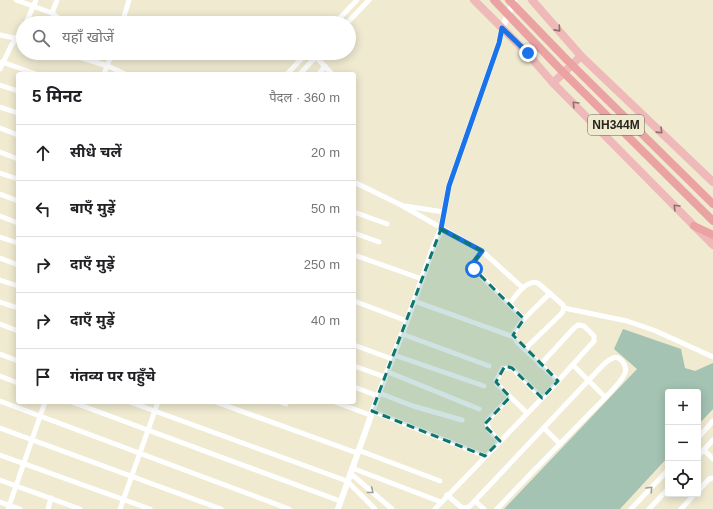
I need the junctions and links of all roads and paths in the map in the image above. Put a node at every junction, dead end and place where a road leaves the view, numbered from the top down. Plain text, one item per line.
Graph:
1 (16, 0) edge
2 (36, 0) edge
3 (57, 0) edge
4 (129, 0) edge
5 (357, 0) edge
6 (369, 0) edge
7 (474, 0) edge
8 (494, 0) edge
9 (532, 0) edge
10 (512, 1) edge
11 (34, 6) junction
12 (52, 13) junction
13 (29, 16) edge
14 (56, 16) edge
15 (124, 16) edge
16 (342, 16) edge
17 (354, 16) edge
18 (502, 28) junction
19 (0, 35) edge
20 (16, 38) edge
21 (16, 40) edge
22 (582, 56) junction
23 (89, 60) edge
24 (110, 60) edge
25 (300, 60) edge
26 (313, 60) edge
27 (321, 60) edge
28 (2, 62) junction
29 (108, 66) junction
30 (325, 66) junction
31 (0, 69) edge
32 (30, 72) edge
33 (105, 72) edge
34 (121, 72) edge
35 (289, 72) edge
36 (302, 72) edge
37 (320, 72) edge
38 (330, 72) edge
39 (554, 83) junction
40 (0, 85) edge
41 (16, 90) edge
42 (0, 107) edge
43 (16, 112) edge
44 (0, 128) edge
45 (16, 134) edge
46 (0, 152) edge
47 (16, 158) edge
48 (0, 173) edge
49 (16, 178) edge
50 (713, 182) edge
51 (356, 183) edge
52 (0, 194) edge
53 (16, 200) edge
54 (713, 204) edge
55 (402, 205) junction
56 (444, 212) junction
57 (356, 213) edge
58 (0, 216) edge
59 (713, 221) edge
60 (16, 222) edge
61 (387, 224) dead end
62 (694, 226) junction
63 (441, 229) junction
64 (356, 234) edge
65 (713, 235) edge
66 (0, 237) edge
67 (379, 242) dead end
68 (16, 243) edge
69 (713, 245) edge
70 (482, 251) junction
71 (356, 256) edge
72 (0, 258) edge
73 (16, 264) edge
74 (422, 279) junction
75 (0, 280) edge
76 (16, 285) edge
77 (523, 288) junction
78 (550, 293) junction
79 (414, 301) junction
80 (0, 302) edge
81 (356, 302) edge
82 (509, 304) junction
83 (16, 307) edge
84 (564, 308) junction
85 (524, 319) junction
86 (407, 321) junction
87 (0, 324) edge
88 (16, 330) edge
89 (402, 334) junction
90 (514, 337) junction
91 (356, 346) edge
92 (525, 349) junction
93 (0, 354) edge
94 (393, 357) junction
95 (713, 357) edge
96 (16, 360) edge
97 (540, 365) junction
98 (573, 365) junction
99 (356, 366) edge
100 (489, 366) dead end
101 (386, 374) junction
102 (0, 376) edge
103 (589, 380) junction
104 (558, 381) junction
105 (16, 382) edge
106 (484, 386) dead end
107 (356, 388) edge
108 (378, 394) junction
109 (510, 397) junction
110 (605, 397) junction
111 (542, 398) junction
112 (0, 401) edge
113 (44, 404) edge
114 (77, 404) edge
115 (136, 404) edge
116 (157, 404) edge
117 (231, 404) edge
118 (342, 404) edge
119 (479, 409) dead end
120 (155, 411) junction
121 (371, 413) junction
122 (527, 413) junction
123 (40, 416) junction
124 (462, 420) dead end
125 (713, 422) edge
126 (0, 428) edge
127 (544, 428) junction
128 (147, 430) junction
129 (701, 435) edge
130 (32, 439) junction
131 (713, 440) edge
132 (500, 441) junction
133 (560, 444) junction
134 (704, 450) junction
135 (358, 452) junction
136 (701, 453) edge
137 (140, 454) junction
138 (0, 455) edge
139 (485, 456) junction
140 (713, 459) edge
141 (24, 463) junction
142 (351, 471) junction
143 (665, 473) edge
144 (132, 477) junction
145 (713, 478) edge
146 (0, 480) edge
147 (440, 480) dead end
148 (347, 481) junction
149 (16, 485) junction
150 (701, 488) edge
151 (665, 492) edge
152 (447, 496) junction
153 (692, 497) edge
154 (51, 498) junction
155 (124, 499) junction
156 (340, 501) junction
157 (475, 501) junction
158 (0, 502) edge
159 (441, 502) junction
160 (8, 507) edge
161 (20, 509) edge
162 (48, 509) edge
163 (80, 509) edge
164 (120, 509) edge
165 (150, 509) edge
166 (221, 509) edge
167 (289, 509) edge
168 (338, 509) edge
169 (375, 509) edge
170 (392, 509) edge
171 (435, 509) edge
172 (484, 509) edge
173 (496, 509) edge
174 (632, 509) edge
175 (650, 509) edge
176 (681, 509) edge

1 - 11 street
2 - 11 street
3 - 12 street
4 - 15 street
5 - 16 street
6 - 17 street
7 - 18 main road
8 - 59 highway, NH344M
9 -> 22 main road
10 - 18 street
10 - 54 highway, NH344M
11 - 12 street
11 - 13 street
12 - 14 street
18 - 39 main road
18 - 56 street
19 - 20 street
21 - 28 street
22 - 39 main road
22 -> 50 main road
23 - 29 street
24 - 29 street
25 - 35 street
26 - 36 street
27 - 30 street
28 - 31 street
28 - 32 street
29 - 33 street
29 - 34 street
30 - 37 street
30 - 38 street
62 -> 39 main road
40 - 41 street
42 - 43 street
44 - 45 street
46 - 47 street
48 - 49 street
51 - 55 street
52 - 53 street
55 - 56 street
55 - 63 street
56 - 63 street
57 - 61 street
58 - 60 street
62 - 65 highway
62 - 69 main road
63 - 70 street
63 - 74 street
64 - 67 street
66 - 68 street
70 - 77 street
70 - 82 street
71 - 74 street
72 - 73 street
74 - 79 street
75 - 76 street
77 - 78 street
77 - 82 street
78 - 84 street
78 - 85 street
79 - 86 street
79 - 90 street
80 - 83 street
81 - 86 street
82 - 85 street
84 - 92 street
84 - 95 street
85 - 90 street
86 - 89 street
87 - 88 street
89 - 94 street
89 - 100 street
90 - 92 street
91 - 94 street
92 - 97 street
93 - 96 street
94 - 101 street
94 - 106 street
97 - 98 street
97 - 104 street
98 - 103 street
98 - 104 street
99 - 101 street
101 - 108 street
101 - 119 street
102 - 105 street
103 - 110 street
103 - 110 street
103 - 127 street
104 - 111 street
107 - 108 street
108 - 121 street
108 - 124 street
109 - 111 street
109 - 122 street
109 - 132 street
110 - 133 street
111 - 122 street
112 - 123 street
113 - 123 street
114 - 128 street
115 - 120 street
116 - 120 street
117 - 135 street
118 - 121 street
120 - 128 street
120 - 148 street
121 - 135 street
121 - 139 street
122 - 132 street
123 - 130 street
123 - 137 street
125 - 129 street
126 - 130 street
127 - 133 street
127 - 157 street
128 - 137 street
128 - 156 street
130 - 141 street
130 - 144 street
131 - 134 street
132 - 139 street
133 - 173 street
134 - 136 street
134 - 140 street
135 - 142 street
135 - 147 street
137 - 144 street
137 - 167 street
138 - 141 street
139 - 152 street
141 - 149 street
141 - 155 street
142 - 148 street
142 - 159 street
142 -> 170 street
174 -> 143 street
144 - 155 street
144 - 166 street
145 - 150 street
146 - 149 street
148 - 156 street
148 - 169 street
149 - 154 street
149 - 160 street
151 - 175 street
152 - 157 street
152 - 159 street
153 - 176 street
154 - 162 street
154 - 163 street
155 - 164 street
155 - 165 street
156 - 168 street
157 - 172 street
158 - 160 street
159 - 171 street
160 - 161 street

